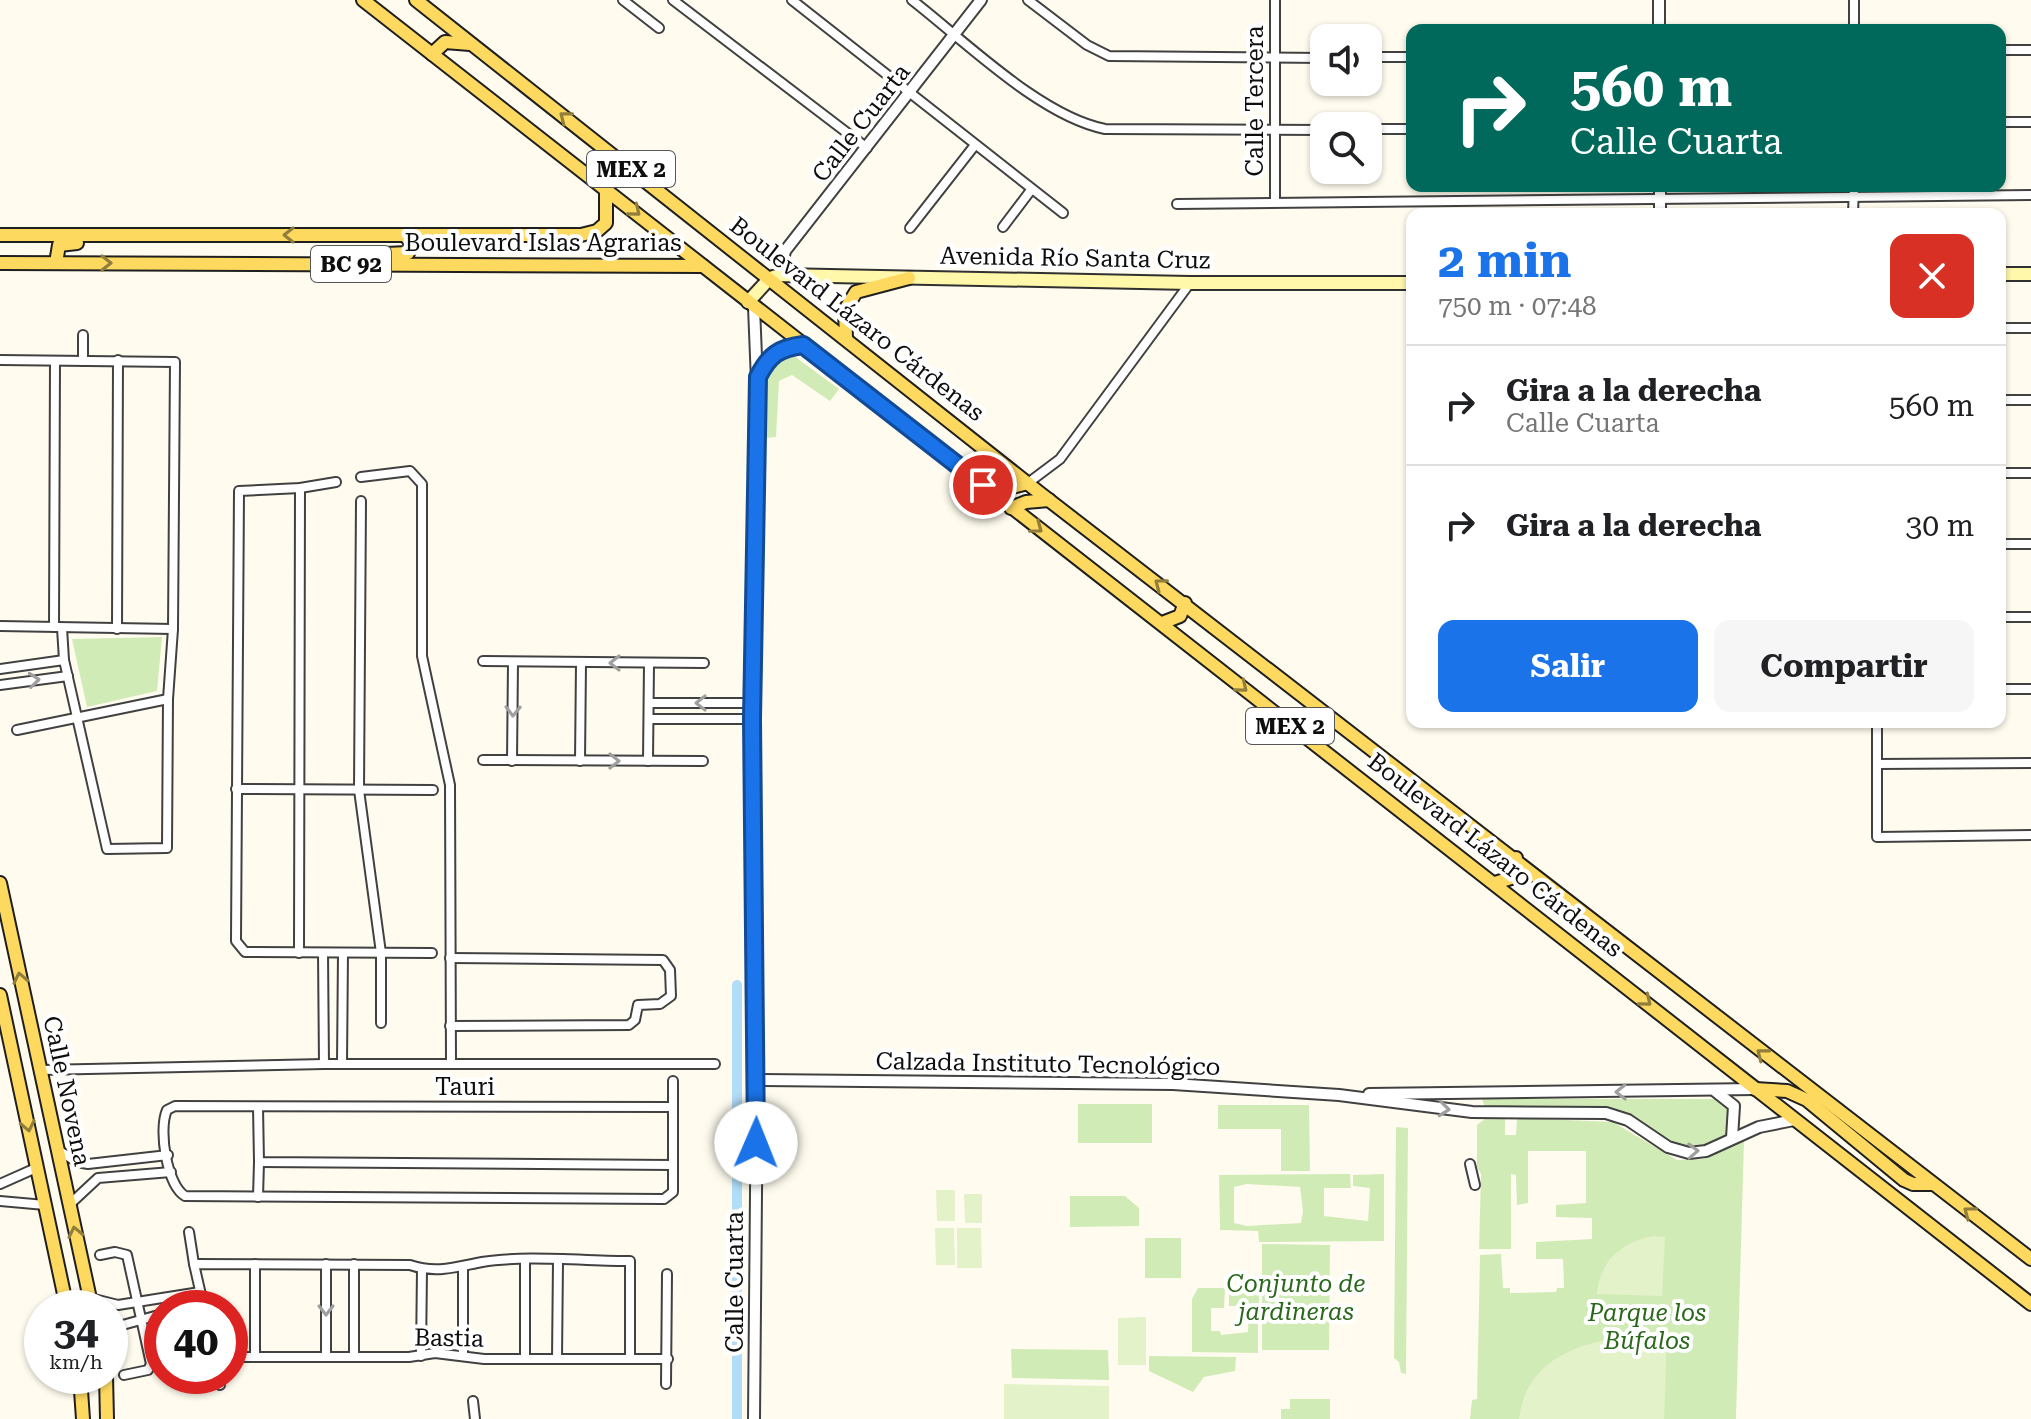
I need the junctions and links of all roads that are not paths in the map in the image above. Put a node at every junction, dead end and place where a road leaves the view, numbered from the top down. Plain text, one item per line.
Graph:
1 (363, 0) edge
2 (416, 0) edge
3 (623, 0) edge
4 (673, 0) edge
5 (792, 0) edge
6 (912, 0) edge
7 (981, 0) edge
8 (1028, 0) edge
9 (1275, 0) edge
10 (1659, 0) edge
11 (1854, 0) edge
12 (636, 4) edge
13 (1659, 24) edge
14 (1854, 24) edge
15 (659, 28) dead end
16 (956, 34) junction
17 (473, 45) junction
18 (2006, 50) edge
19 (2031, 50) edge
20 (432, 54) junction
21 (1382, 57) edge
22 (1406, 57) edge
23 (1310, 58) edge
24 (1275, 59) junction
25 (911, 92) junction
26 (2006, 122) edge
27 (2031, 122) edge
28 (1382, 129) edge
29 (1406, 129) edge
30 (1275, 130) junction
31 (1310, 130) edge
32 (975, 145) junction
33 (867, 148) junction
34 (606, 188) junction
35 (1031, 190) junction
36 (1660, 192) edge
37 (1830, 192) edge
38 (1898, 192) edge
39 (2031, 195) edge
40 (1660, 199) junction
41 (1275, 202) junction
42 (1177, 204) dead end
43 (1660, 208) edge
44 (1063, 213) dead end
45 (1003, 227) dead end
46 (910, 228) dead end
47 (0, 235) edge
48 (115, 235) junction
49 (405, 235) junction
50 (0, 263) edge
51 (56, 263) junction
52 (331, 264) junction
53 (703, 266) junction
54 (2006, 274) edge
55 (2031, 274) edge
56 (775, 276) junction
57 (909, 278) junction
58 (1190, 283) junction
59 (1406, 283) edge
60 (751, 305) junction
61 (2006, 328) edge
62 (2031, 328) edge
63 (83, 335) dead end
64 (846, 338) junction
65 (803, 345) junction
66 (0, 360) edge
67 (118, 360) junction
68 (55, 361) junction
69 (83, 361) junction
70 (758, 377) junction
71 (2006, 400) edge
72 (2031, 400) edge
73 (2006, 473) edge
74 (2031, 473) edge
75 (361, 477) dead end
76 (336, 482) dead end
77 (1028, 483) junction
78 (983, 485) junction
79 (300, 488) junction
80 (1049, 500) junction
81 (361, 501) dead end
82 (1011, 508) junction
83 (2006, 544) edge
84 (2031, 544) edge
85 (1185, 603) junction
86 (2006, 617) edge
87 (2031, 617) edge
88 (1162, 623) junction
89 (0, 626) edge
90 (58, 627) junction
91 (117, 629) junction
92 (173, 629) junction
93 (64, 660) junction
94 (483, 661) dead end
95 (513, 662) junction
96 (581, 663) junction
97 (649, 663) junction
98 (704, 663) dead end
99 (0, 669) edge
100 (68, 676) junction
101 (0, 685) edge
102 (2006, 689) edge
103 (2031, 689) edge
104 (168, 699) junction
105 (649, 703) junction
106 (753, 703) junction
107 (76, 717) junction
108 (649, 719) junction
109 (752, 719) junction
110 (1877, 728) edge
111 (17, 730) dead end
112 (483, 760) dead end
113 (512, 761) junction
114 (580, 761) junction
115 (648, 761) junction
116 (703, 761) dead end
117 (2031, 763) edge
118 (1877, 764) junction
119 (236, 789) junction
120 (299, 789) junction
121 (359, 790) junction
122 (433, 790) dead end
123 (2031, 835) edge
124 (1516, 858) junction
125 (0, 883) edge
126 (1495, 883) junction
127 (299, 953) junction
128 (323, 953) junction
129 (343, 953) junction
130 (381, 953) junction
131 (432, 953) dead end
132 (450, 958) junction
133 (0, 995) edge
134 (381, 1023) dead end
135 (450, 1026) junction
136 (451, 1063) junction
137 (324, 1064) junction
138 (342, 1064) junction
139 (715, 1064) dead end
140 (40, 1070) junction
141 (17, 1074) junction
142 (757, 1080) junction
143 (673, 1081) dead end
144 (1755, 1089) junction
145 (1713, 1090) junction
146 (1481, 1093) junction
147 (1339, 1095) junction
148 (258, 1107) junction
149 (673, 1107) junction
150 (1481, 1112) junction
151 (1794, 1120) junction
152 (1732, 1138) junction
153 (58, 1150) junction
154 (168, 1155) junction
155 (111, 1161) junction
156 (259, 1162) junction
157 (1470, 1164) dead end
158 (673, 1165) junction
159 (36, 1168) junction
160 (171, 1172) junction
161 (113, 1176) junction
162 (0, 1184) edge
163 (1932, 1184) junction
164 (1475, 1185) dead end
165 (258, 1197) junction
166 (0, 1201) edge
167 (45, 1205) junction
168 (69, 1205) junction
169 (189, 1232) dead end
170 (100, 1255) dead end
171 (2031, 1259) edge
172 (525, 1261) junction
173 (558, 1261) junction
174 (194, 1264) junction
175 (255, 1264) junction
176 (326, 1264) junction
177 (354, 1264) junction
178 (422, 1269) junction
179 (463, 1269) junction
180 (667, 1274) dead end
181 (63, 1290) edge
182 (88, 1290) edge
183 (200, 1290) edge
184 (144, 1301) edge
185 (139, 1302) junction
186 (128, 1304) edge
187 (2030, 1307) edge
188 (142, 1318) junction
189 (128, 1323) edge
190 (421, 1356) junction
191 (463, 1356) junction
192 (248, 1357) edge
193 (255, 1357) junction
194 (326, 1357) junction
195 (354, 1357) junction
196 (525, 1359) junction
197 (557, 1359) junction
198 (630, 1359) junction
199 (668, 1359) junction
200 (128, 1374) edge
201 (666, 1384) dead end
202 (81, 1394) edge
203 (106, 1394) edge
204 (473, 1401) dead end
205 (83, 1419) edge
206 (107, 1419) edge
207 (475, 1419) edge
208 (754, 1419) edge

1 - 20 main road, Boulevard Lázaro Cárdenas / MEX 2
2 - 17 main road, Boulevard Lázaro Cárdenas / MEX 2
3 - 12 street
4 - 33 street
5 - 25 street
6 - 16 street
7 - 16 street, Calle Cuarta
8 - 24 street
9 - 24 street, Calle Tercera
10 - 13 street
11 - 14 street
12 - 15 street
16 - 25 street, Calle Cuarta
16 - 30 street
17 - 20 main road
56 -> 17 main road, Boulevard Lázaro Cárdenas / MEX 2
18 - 19 street
20 - 34 main road, Boulevard Lázaro Cárdenas / MEX 2
21 - 22 street
23 - 24 street
24 - 30 street, Calle Tercera
25 - 32 street
25 - 33 street, Calle Cuarta
26 - 27 street
28 - 29 street
30 - 31 street
30 - 41 street, Calle Tercera
32 - 35 street
32 - 46 street
33 - 56 street, Calle Cuarta
34 - 49 main road, Boulevard Islas Agrarias / BC 92
34 -> 53 main road, Boulevard Lázaro Cárdenas / MEX 2
35 - 44 street
35 - 45 street
36 - 40 street
37 - 40 street
38 - 39 street
40 - 41 street
40 - 43 street
41 - 42 street
47 - 48 main road, Boulevard Islas Agrarias / BC 92
49 -> 48 main road, Boulevard Islas Agrarias / BC 92
48 - 51 main road
49 - 52 main road
50 - 51 main road, Boulevard Islas Agrarias / BC 92
51 -> 52 main road, Boulevard Islas Agrarias / BC 92
52 - 53 main road, Boulevard Islas Agrarias / BC 92
53 - 60 main road, Boulevard Lázaro Cárdenas / MEX 2
54 - 55 main road
56 - 57 main road, Avenida Río Santa Cruz
56 - 60 main road
56 - 64 main road, Boulevard Lázaro Cárdenas / MEX 2
57 - 58 main road, Avenida Río Santa Cruz
57 - 64 main road
58 - 59 main road, Avenida Río Santa Cruz
58 - 77 street
60 - 65 main road, Boulevard Lázaro Cárdenas / MEX 2
60 - 70 street, Calle Cuarta
61 - 62 street
63 - 69 street
64 - 77 main road, Boulevard Lázaro Cárdenas / MEX 2
65 - 70 street
65 - 78 main road, Boulevard Lázaro Cárdenas / MEX 2
66 - 68 street
67 - 69 street
67 - 91 street
67 - 92 street
68 - 69 street
68 - 90 street
70 - 106 street, Calle Cuarta
71 - 72 street
73 - 74 street
75 - 132 street
76 - 79 street
77 - 78 main road
77 - 80 main road, Boulevard Lázaro Cárdenas / MEX 2
78 - 82 main road, Boulevard Lázaro Cárdenas / MEX 2
79 - 119 street
79 - 120 street
80 - 82 main road
85 -> 80 main road, Boulevard Lázaro Cárdenas / MEX 2
81 - 121 street
82 -> 88 main road, Boulevard Lázaro Cárdenas / MEX 2
83 - 84 street
85 - 88 main road
85 - 124 main road, Boulevard Lázaro Cárdenas / MEX 2
86 - 87 street
88 -> 126 main road, Boulevard Lázaro Cárdenas / MEX 2
89 - 90 street
90 - 91 street
90 - 93 street
91 - 92 street
92 - 104 street
93 - 99 street
93 - 100 street
94 - 95 street
95 - 96 street
95 -> 113 street
97 -> 96 street
96 - 114 street
97 - 98 street
97 - 105 street
101 -> 100 street
100 - 107 street
102 - 103 street
104 - 107 street
104 - 107 street
106 -> 105 street
105 - 108 street
106 - 109 street, Calle Cuarta
107 - 111 street
108 - 109 street
108 - 115 street
109 - 142 street, Calle Cuarta
110 - 118 street
112 - 113 street
113 - 114 street
114 -> 115 street
115 - 116 street
117 - 118 street
118 - 123 street
119 - 120 street
119 - 127 street
120 - 121 street
120 - 127 street
121 - 122 street
121 - 130 street
124 - 126 main road
163 -> 124 main road, Boulevard Lázaro Cárdenas / MEX 2
140 -> 125 main road, Calle Novena
126 -> 144 main road, Boulevard Lázaro Cárdenas / MEX 2
127 - 128 street
128 - 129 street
128 - 137 street
129 - 130 street
129 - 138 street
130 - 131 street
130 - 134 street
132 - 135 street
132 - 135 street
133 - 141 main road, Calle Novena
135 - 136 street
136 - 138 street
136 - 139 street
137 - 138 street
137 - 140 street
140 - 141 main road
140 - 153 main road, Calle Novena
141 -> 159 main road, Calle Novena
142 - 147 street, Calzada Instituto Tecnológico
142 - 208 street, Calle Cuarta
143 - 149 street
144 - 145 street, Calzada Instituto Tecnológico
144 - 151 main road, Boulevard Lázaro Cárdenas / MEX 2
144 - 163 main road
145 -> 146 street, Calzada Instituto Tecnológico
145 - 152 street
146 - 147 street, Calzada Instituto Tecnológico
146 - 150 street
147 -> 150 street, Calzada Instituto Tecnológico
148 - 149 street, Tauri
148 - 154 street, Tauri
148 - 156 street
149 - 158 street
150 -> 152 street, Calzada Instituto Tecnológico
151 - 152 street, Calzada Instituto Tecnológico
151 - 187 main road, Boulevard Lázaro Cárdenas / MEX 2
153 - 155 street
153 - 168 main road, Calle Novena
154 - 155 street
154 - 160 street
155 - 161 street
156 - 158 street
156 - 165 street
157 - 164 street
158 - 165 street
159 - 162 street
159 - 167 main road, Calle Novena
160 - 161 street
160 - 165 street
161 - 168 street
171 -> 163 main road, Boulevard Lázaro Cárdenas / MEX 2
166 - 167 street
167 - 181 main road, Calle Novena
182 -> 168 main road, Calle Novena
169 - 174 street
170 - 185 street
172 - 173 street
172 - 179 street
172 - 196 street
173 - 197 street
173 - 198 street
174 - 175 street
174 - 183 street
175 - 176 street
175 - 193 street
176 - 177 street
176 -> 194 street
177 - 178 street
177 - 195 street
178 - 179 street
178 - 190 street
179 - 191 street
180 - 199 street
184 - 185 street
185 - 186 street
185 - 188 street
188 - 189 street
188 - 200 street
190 - 191 street, Bastia
190 - 195 street, Bastia
191 - 196 street, Bastia
192 - 193 street, Bastia
193 - 194 street, Bastia
194 - 195 street, Bastia
196 - 197 street, Bastia
197 - 198 street, Bastia
198 - 199 street, Bastia
199 - 201 street
202 - 205 main road
203 - 206 main road
204 - 207 street

